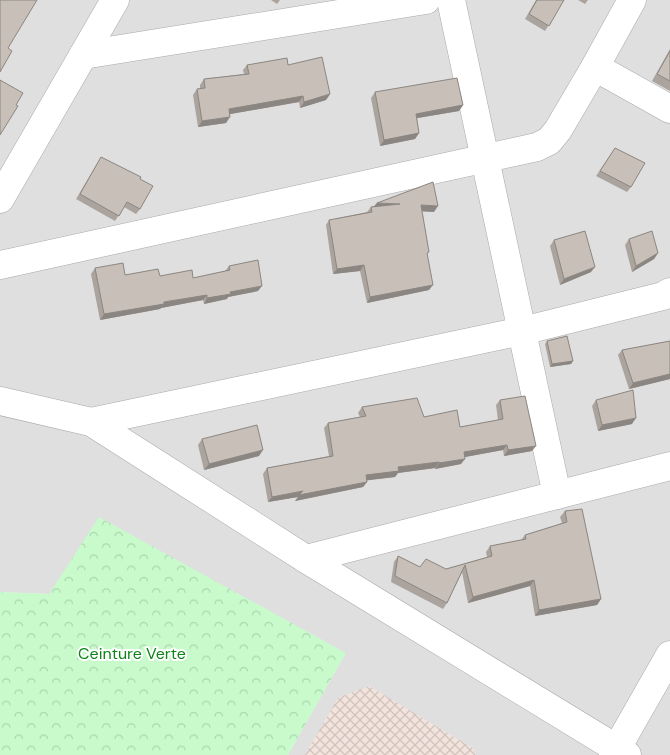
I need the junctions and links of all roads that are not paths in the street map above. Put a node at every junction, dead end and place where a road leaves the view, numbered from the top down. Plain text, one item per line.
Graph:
1 (115, 0) edge
2 (426, 0) edge
3 (451, 0) edge
4 (632, 0) edge
5 (83, 55) junction
6 (595, 68) junction
7 (670, 109) edge
8 (485, 159) junction
9 (2, 190) edge
10 (0, 264) edge
11 (670, 292) edge
12 (522, 331) junction
13 (0, 401) edge
14 (91, 422) junction
15 (670, 466) edge
16 (557, 495) junction
17 (306, 559) junction
18 (670, 655) edge
19 (619, 753) edge

1 - 5 street
2 - 5 street
3 - 8 street
4 - 6 street
5 - 9 street
6 - 7 street
6 - 8 street
8 - 10 street
8 - 12 street
11 - 12 street
12 - 14 street
12 - 16 street
13 - 14 street
14 - 17 street
15 - 16 street
16 - 17 street
17 - 19 street
18 - 19 street

